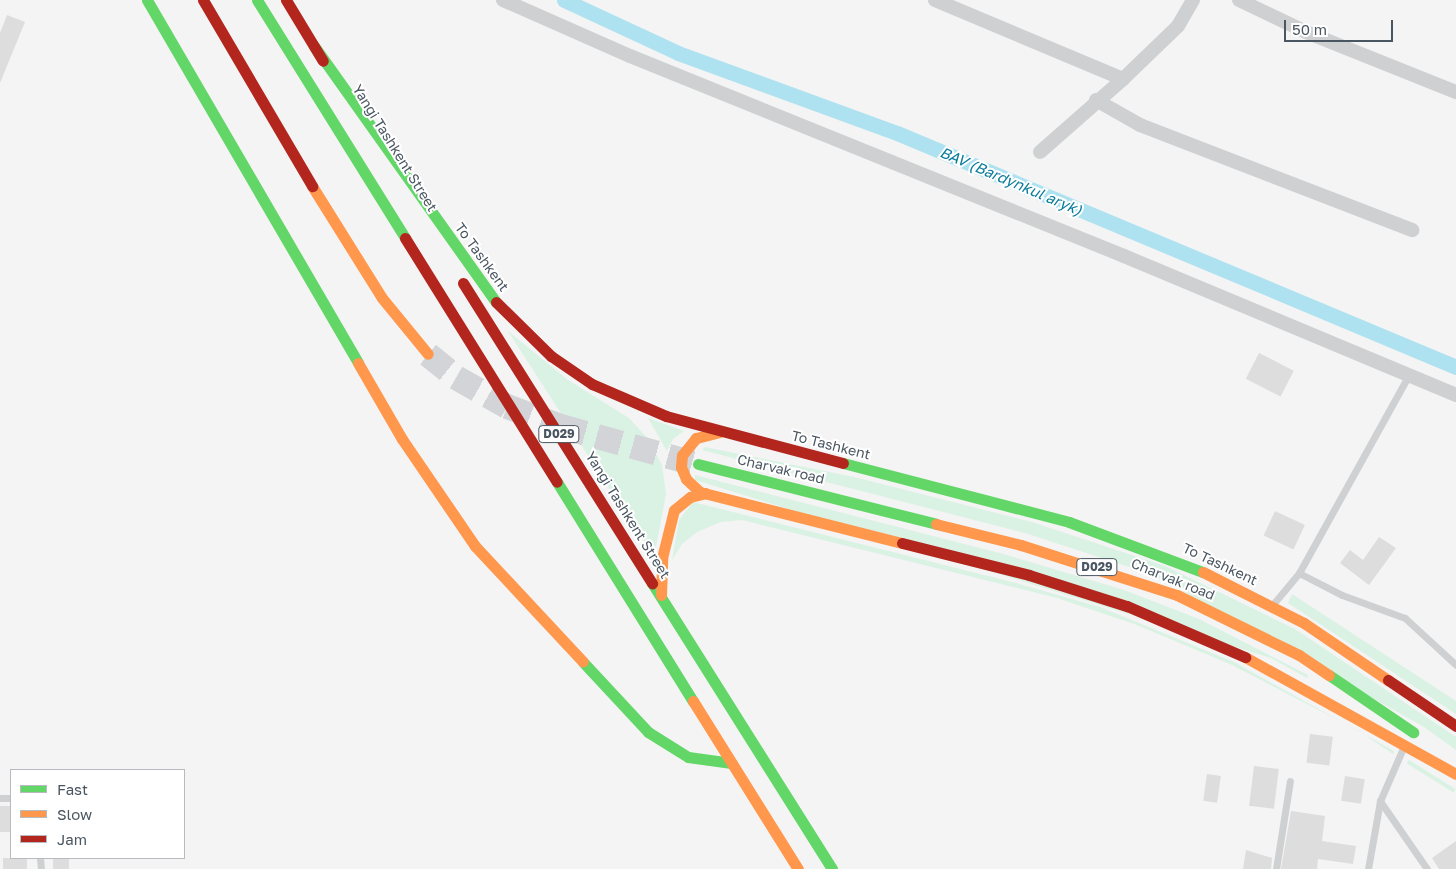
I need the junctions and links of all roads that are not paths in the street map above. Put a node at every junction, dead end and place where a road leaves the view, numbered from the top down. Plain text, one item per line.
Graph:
1 (147, 0) edge
2 (204, 0) edge
3 (257, 0) edge
4 (286, 0) edge
5 (503, 0) edge
6 (935, 0) edge
7 (1193, 0) edge
8 (1239, 0) edge
9 (314, 46) junction
10 (1123, 79) junction
11 (1456, 92) edge
12 (1096, 100) junction
13 (1040, 152) dead end
14 (1412, 230) dead end
15 (436, 241) dead end
16 (458, 274) dead end
17 (428, 354) tunnel mouth
18 (1408, 376) junction
19 (1456, 395) edge
20 (720, 432) junction
21 (698, 464) tunnel mouth
22 (706, 494) junction
23 (1299, 574) junction
24 (661, 596) junction
25 (1272, 606) junction
26 (1456, 665) edge
27 (1456, 726) edge
28 (1411, 731) junction
29 (1404, 744) junction
30 (1456, 763) edge
31 (732, 764) junction
32 (1456, 774) edge
33 (1290, 781) dead end
34 (1380, 801) junction
35 (798, 869) edge
36 (832, 869) edge
37 (1276, 869) edge
38 (1368, 869) edge
39 (1427, 869) edge

1 - 31 main road
2 - 17 main road
3 - 31 main road, D029
4 - 9 main road, Yangi Tashkent Street / D029
5 - 18 street
6 - 10 street
7 - 10 street
8 - 11 street
9 - 15 main road, Yangi Tashkent Street / D029
9 - 20 main road, To Tashkent / D029
10 - 12 street
12 - 13 street
12 - 14 street
16 - 24 main road, Yangi Tashkent Street / D029
18 - 19 street
18 - 23 lane
20 - 22 main road
20 - 25 main road, To Tashkent / D029
21 - 28 main road, Charvak road / D029
22 - 24 main road
22 - 29 main road
23 - 25 lane
23 - 26 lane
24 - 36 main road, Yangi Tashkent Street / D029
25 - 27 main road, To Tashkent / D029
28 - 29 lane
28 - 30 main road, Charvak road / D029
29 - 32 main road
29 - 34 lane
31 - 35 main road, D029
33 - 37 lane
34 - 38 lane
34 - 39 lane

